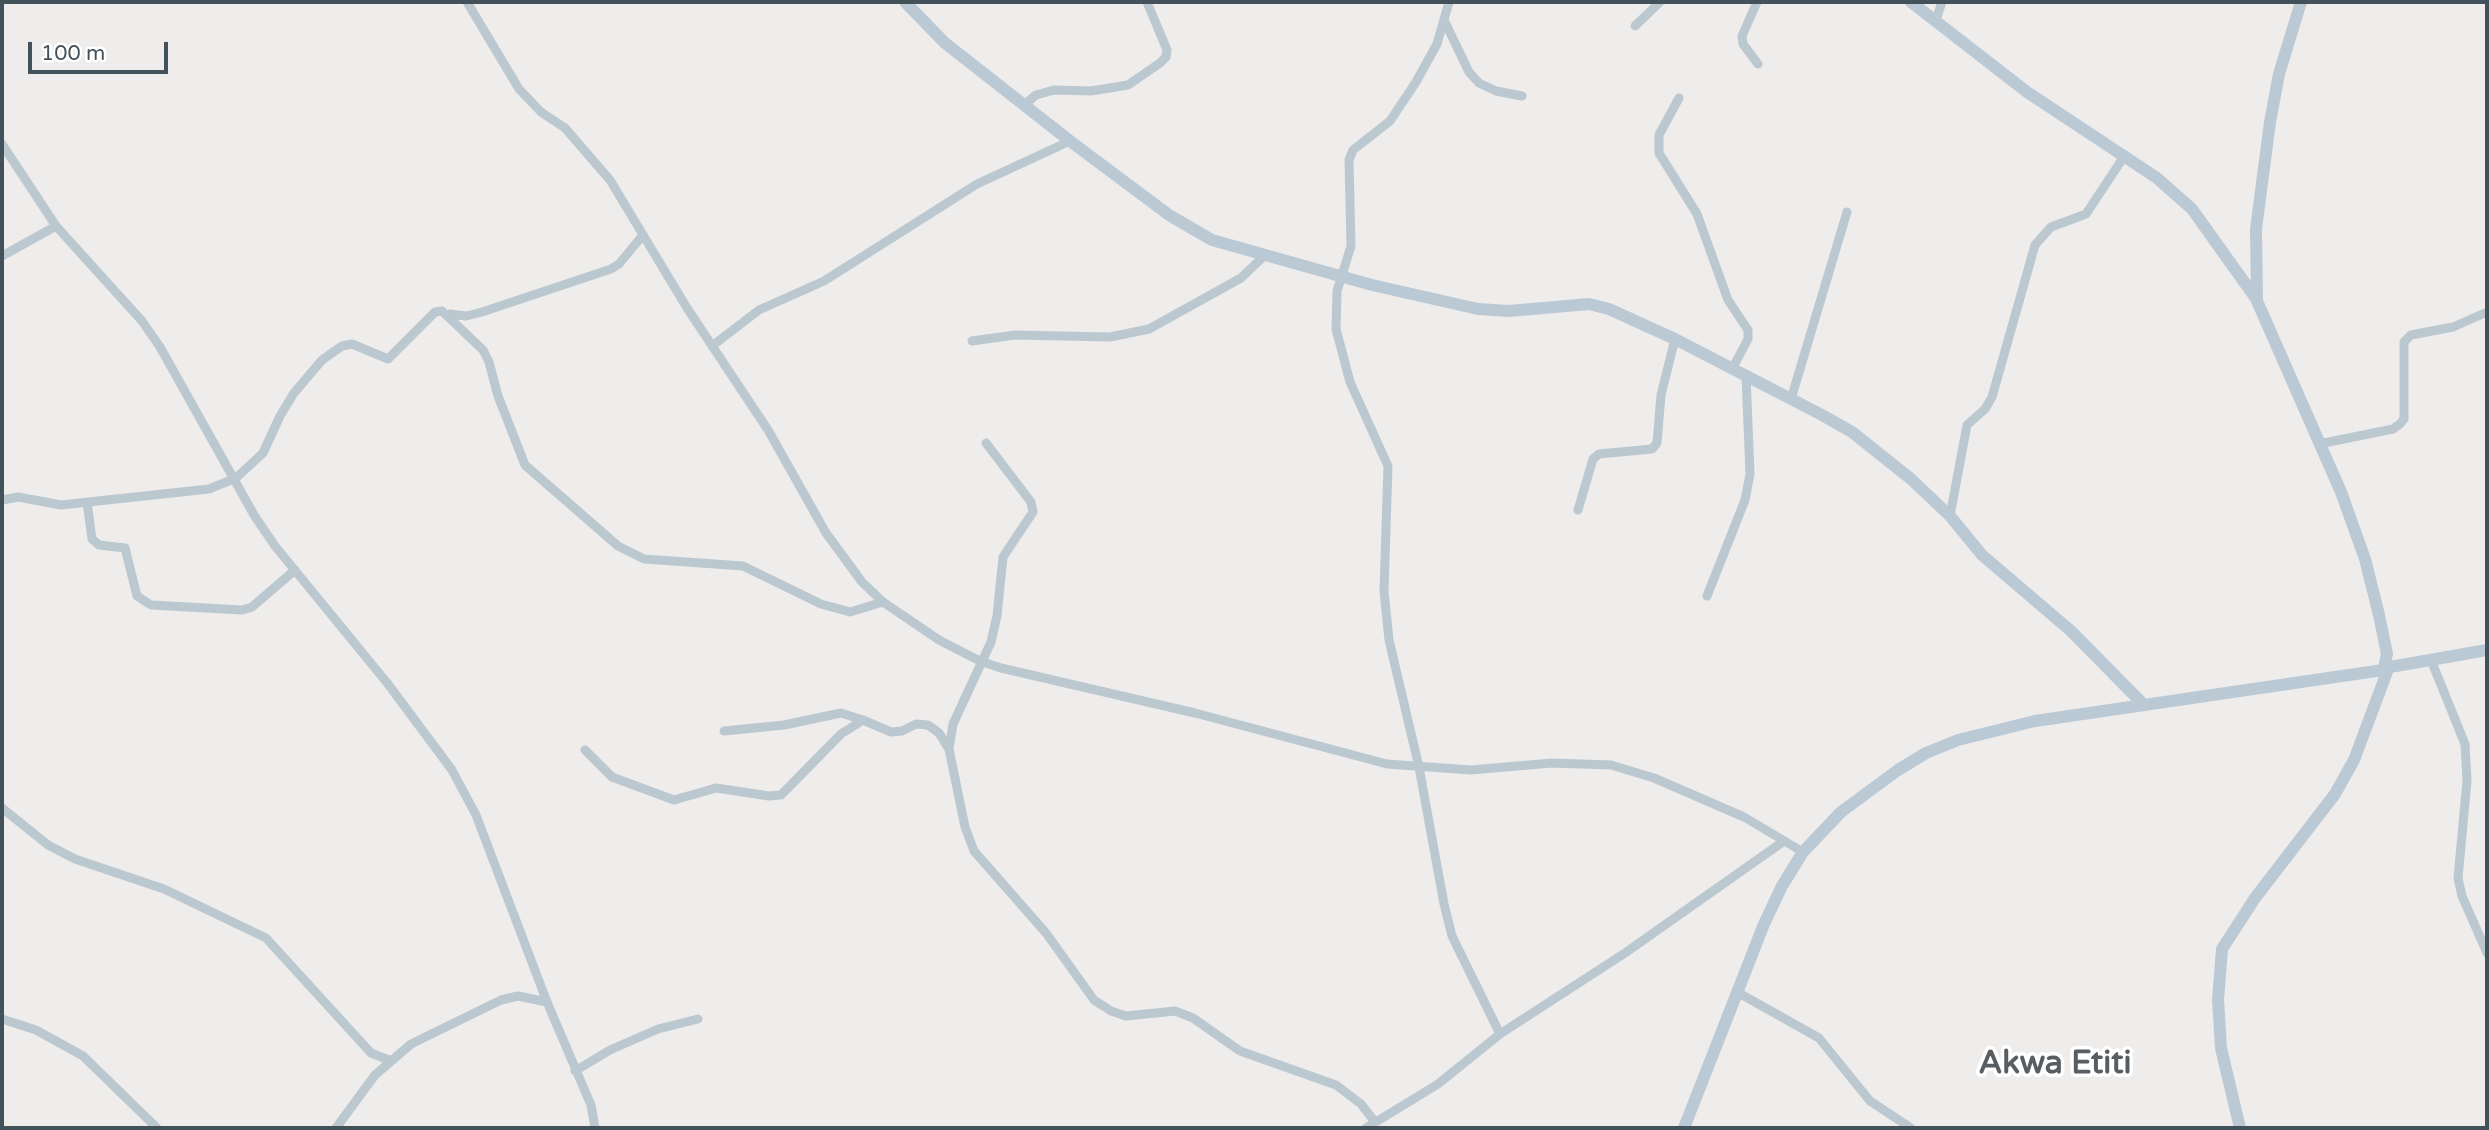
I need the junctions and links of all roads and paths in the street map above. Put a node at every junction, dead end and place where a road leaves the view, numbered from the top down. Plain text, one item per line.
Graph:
1 (467, 2) edge
2 (905, 2) edge
3 (1147, 2) edge
4 (1449, 2) edge
5 (1660, 2) edge
6 (1757, 2) edge
7 (1911, 2) edge
8 (1942, 2) edge
9 (2301, 2) edge
10 (1936, 20) junction
11 (1445, 22) junction
12 (1635, 26) dead end
13 (1758, 64) dead end
14 (1522, 96) dead end
15 (1679, 98) dead end
16 (1024, 105) junction
17 (1070, 141) junction
18 (2, 144) edge
19 (2125, 155) junction
20 (1847, 212) dead end
21 (56, 226) junction
22 (643, 234) junction
23 (2, 256) edge
24 (1264, 256) junction
25 (1341, 276) junction
26 (2257, 301) junction
27 (2487, 312) edge
28 (448, 313) junction
29 (1675, 339) junction
30 (972, 341) dead end
31 (712, 346) junction
32 (1732, 369) junction
33 (1746, 376) junction
34 (1791, 399) junction
35 (986, 443) dead end
36 (2319, 444) junction
37 (236, 478) junction
38 (2, 500) edge
39 (87, 502) junction
40 (1578, 510) dead end
41 (1950, 516) junction
42 (295, 570) junction
43 (1707, 596) dead end
44 (883, 602) junction
45 (2487, 650) edge
46 (2431, 660) junction
47 (980, 661) junction
48 (2386, 668) junction
49 (2142, 703) junction
50 (863, 720) junction
51 (724, 731) dead end
52 (949, 749) junction
53 (585, 750) dead end
54 (1419, 767) junction
55 (2, 808) edge
56 (1784, 841) junction
57 (1803, 852) junction
58 (2487, 953) edge
59 (1737, 992) junction
60 (547, 1002) junction
61 (2, 1019) edge
62 (698, 1019) dead end
63 (1500, 1034) junction
64 (371, 1053) junction
65 (389, 1060) junction
66 (575, 1071) junction
67 (375, 1075) junction
68 (1370, 1125) edge
69 (157, 1128) edge
70 (335, 1128) edge
71 (595, 1128) edge
72 (1684, 1128) edge
73 (1912, 1128) edge
74 (2240, 1128) edge

1 - 22 street
2 - 16 main road
3 - 16 street
4 - 11 street
5 - 12 street
6 - 13 street
7 - 10 main road
8 - 10 street
9 - 26 main road
10 - 19 main road
11 - 14 street
11 - 25 street
15 - 32 street
16 - 17 main road
17 - 24 main road
17 - 31 street
18 - 21 street
19 - 26 main road
19 - 41 street
20 - 34 street
21 - 23 street
21 - 37 street
22 - 28 street
22 - 31 street
24 - 25 main road
24 - 30 street
25 - 29 main road
25 - 54 street
26 - 36 main road
27 - 36 street
28 - 37 street
28 - 44 street
29 - 32 main road
29 - 40 street
31 - 44 street
32 - 33 main road
33 - 34 main road
33 - 43 street
34 - 41 main road
35 - 47 street
36 - 48 main road
37 - 39 street
37 - 42 street
38 - 39 street
39 - 42 street
41 - 49 main road
42 - 60 street
44 - 47 street
45 - 46 main road
46 - 48 main road
46 - 58 street
47 - 52 street
47 - 54 street
48 - 49 main road
48 - 74 main road
49 - 57 main road
50 - 51 street
50 - 52 street
50 - 53 street
52 - 68 street
54 - 56 street
54 - 63 street
55 - 64 street
56 - 57 street
56 - 63 street
57 - 59 main road
59 - 72 main road
59 - 73 street
60 - 65 street
60 - 66 street
61 - 69 street
62 - 66 street
63 - 68 street
64 - 65 street
64 - 67 street
65 - 67 street
66 - 71 street
67 - 70 street

